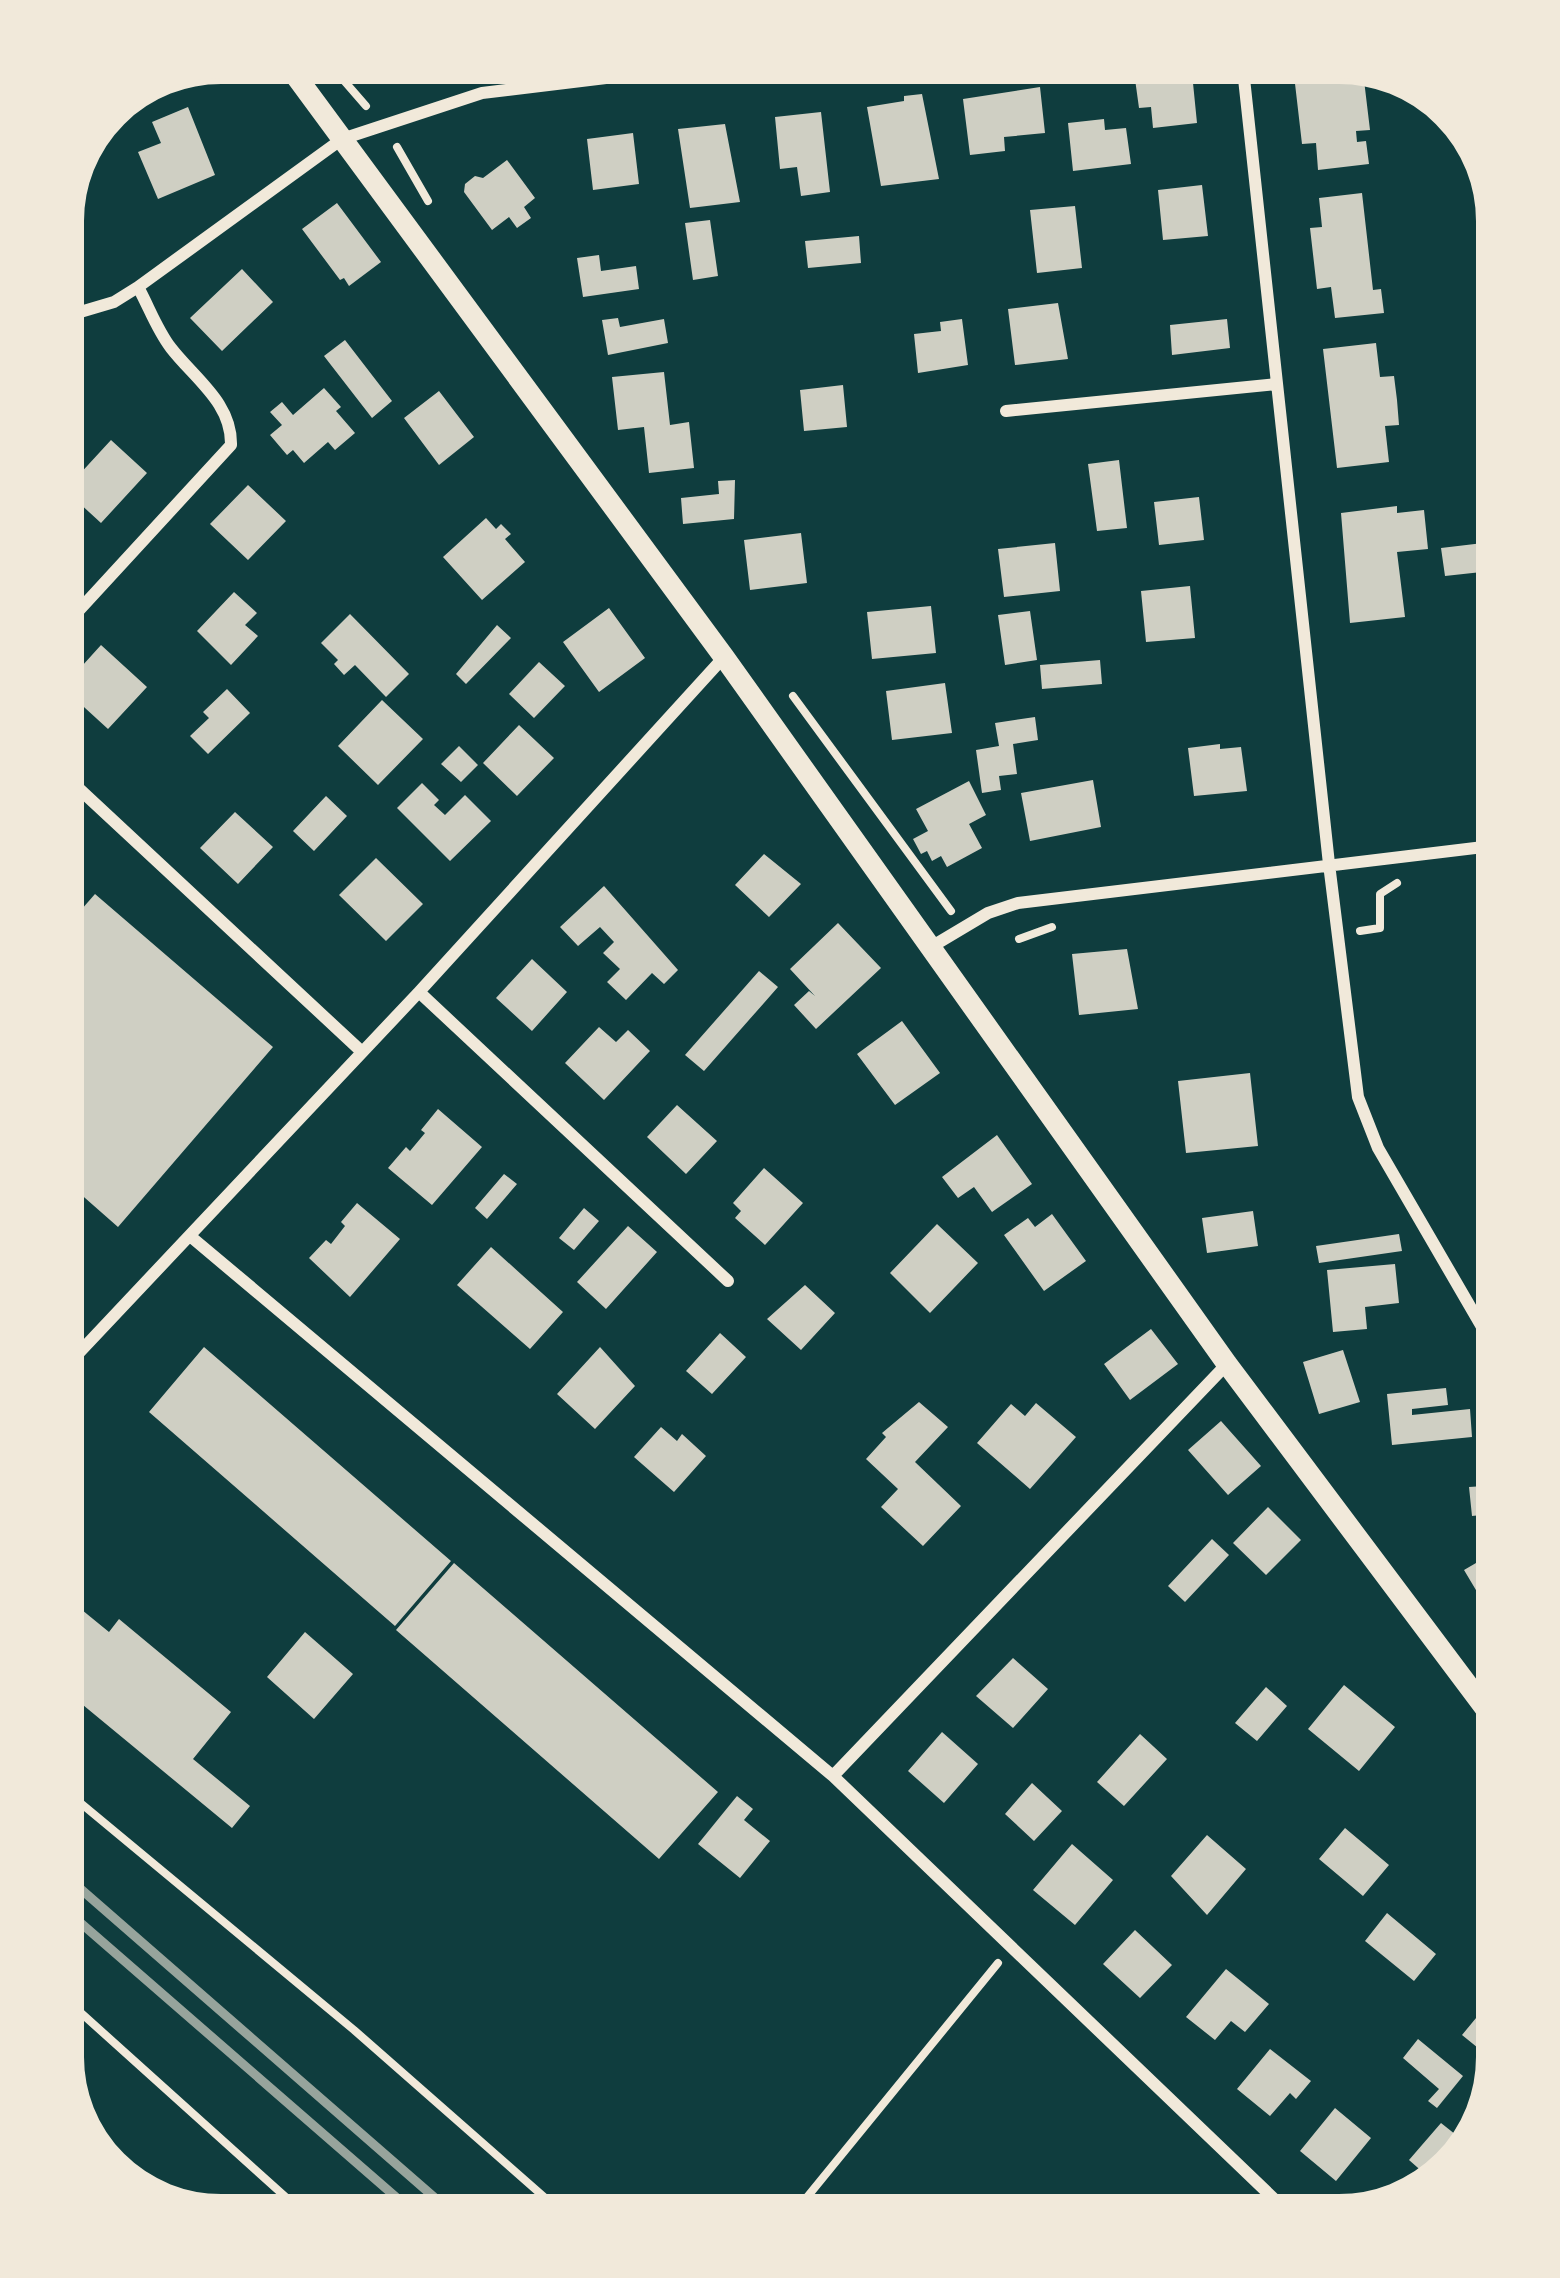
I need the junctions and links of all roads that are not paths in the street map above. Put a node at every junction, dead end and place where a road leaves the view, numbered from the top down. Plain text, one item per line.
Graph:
1 (299, 81) edge
2 (581, 81) edge
3 (1244, 81) edge
4 (342, 139) junction
5 (138, 287) junction
6 (81, 312) edge
7 (1277, 384) junction
8 (1006, 411) dead end
9 (81, 608) edge
10 (724, 657) junction
11 (81, 791) edge
12 (1479, 847) edge
13 (1329, 864) junction
14 (932, 947) junction
15 (419, 992) junction
16 (361, 1051) junction
17 (190, 1236) junction
18 (728, 1282) dead end
19 (1479, 1322) edge
20 (81, 1350) edge
21 (1227, 1364) junction
22 (1479, 1700) edge
23 (832, 1776) junction
24 (1272, 2197) edge

1 - 4 street
2 - 4 street
3 - 7 street
4 - 5 street
4 - 10 street
5 - 6 street
5 - 9 street
7 - 8 street
7 - 13 street
10 - 14 street
10 - 15 street
11 - 16 street
12 - 13 street
13 - 14 street
13 - 19 street
14 - 21 street
15 - 16 street
15 - 18 street
16 - 17 street
17 - 20 street
17 - 23 street
21 - 22 street
21 - 23 street
23 - 24 street

